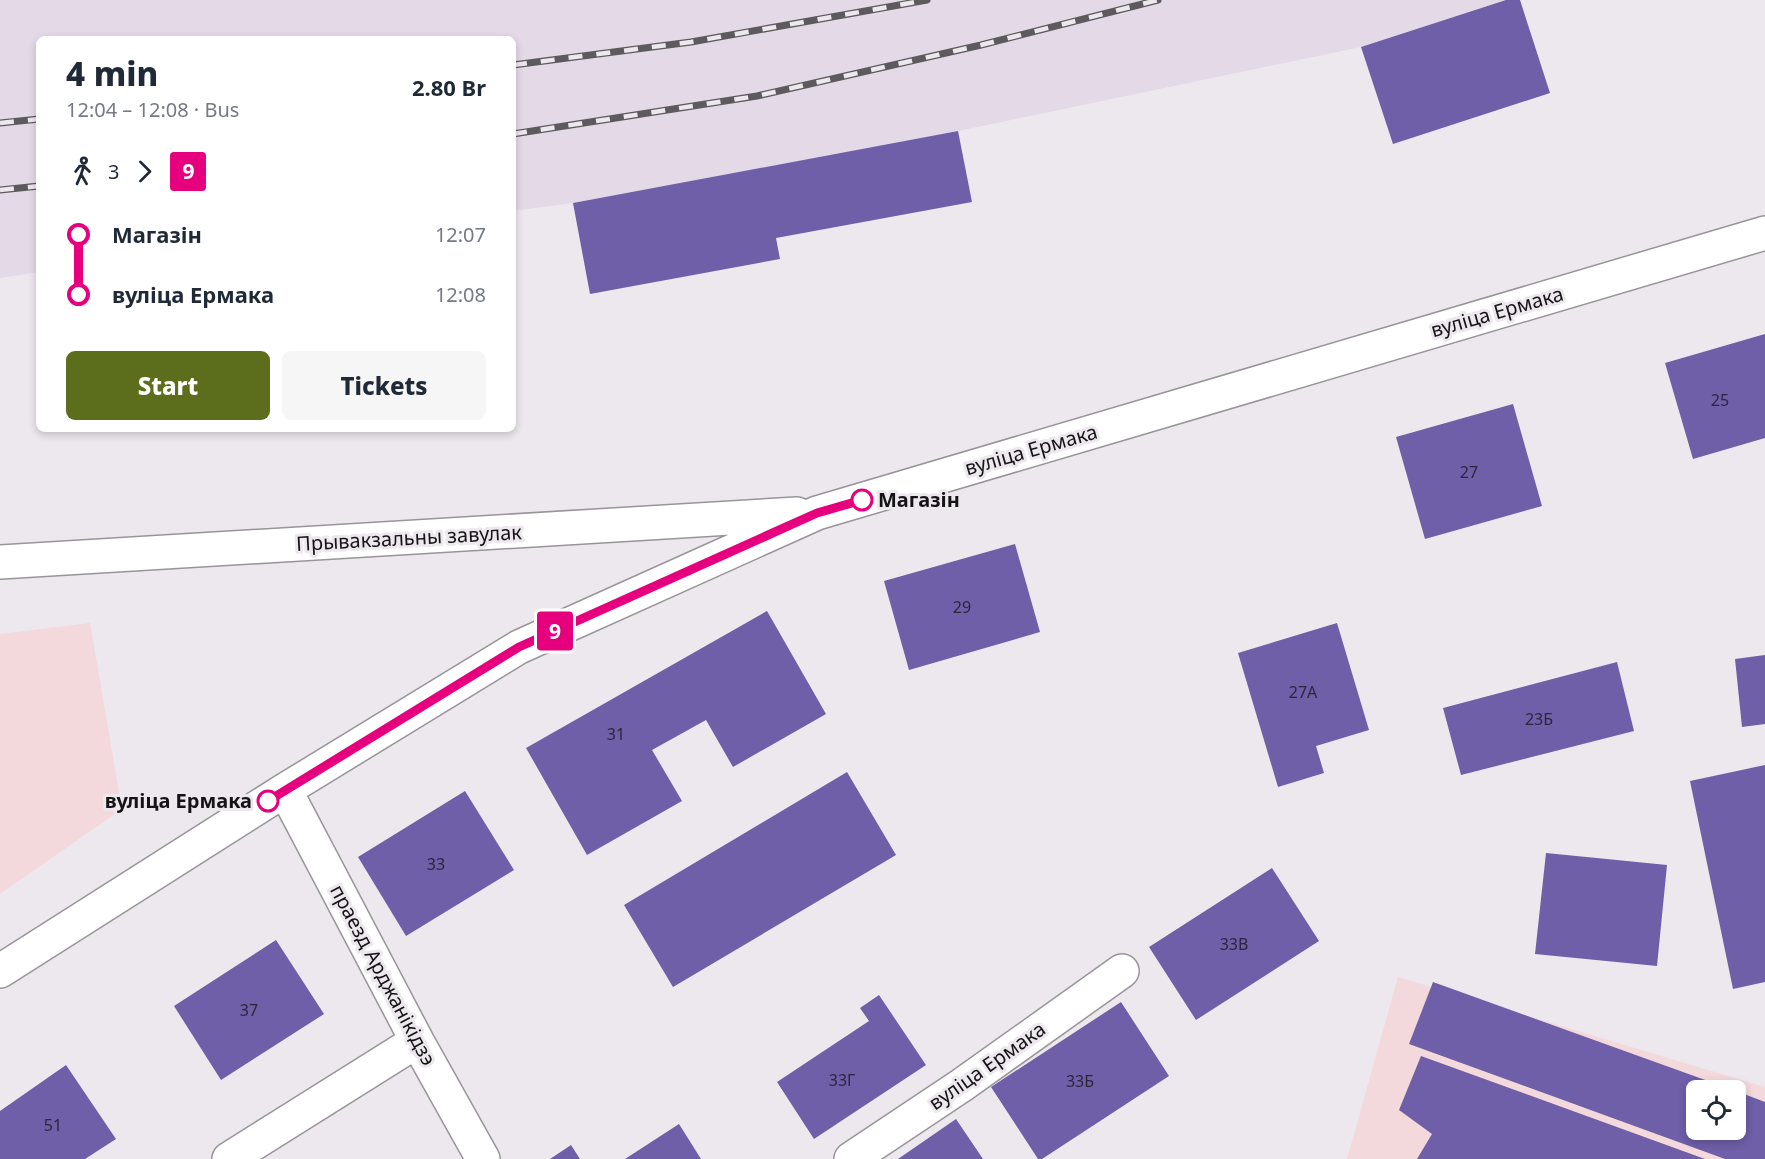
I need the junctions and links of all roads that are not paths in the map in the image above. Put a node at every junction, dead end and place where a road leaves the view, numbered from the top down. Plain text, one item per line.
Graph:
1 (1765, 233) edge
2 (817, 513) junction
3 (0, 562) edge
4 (285, 790) junction
5 (0, 971) edge
6 (1122, 971) dead end
7 (417, 1041) junction
8 (229, 1159) edge
9 (483, 1159) edge
10 (851, 1159) edge

1 - 2 street, вуліца Ермака
2 - 3 street, Прывакзальны завулак
2 - 4 street, вуліца Ермака
4 - 5 street, вуліца Ермака
4 - 7 street, праезд Арджанікідзэ
6 - 10 street, вуліца Ермака
7 - 8 street
7 - 9 street, праезд Арджанікідзэ

